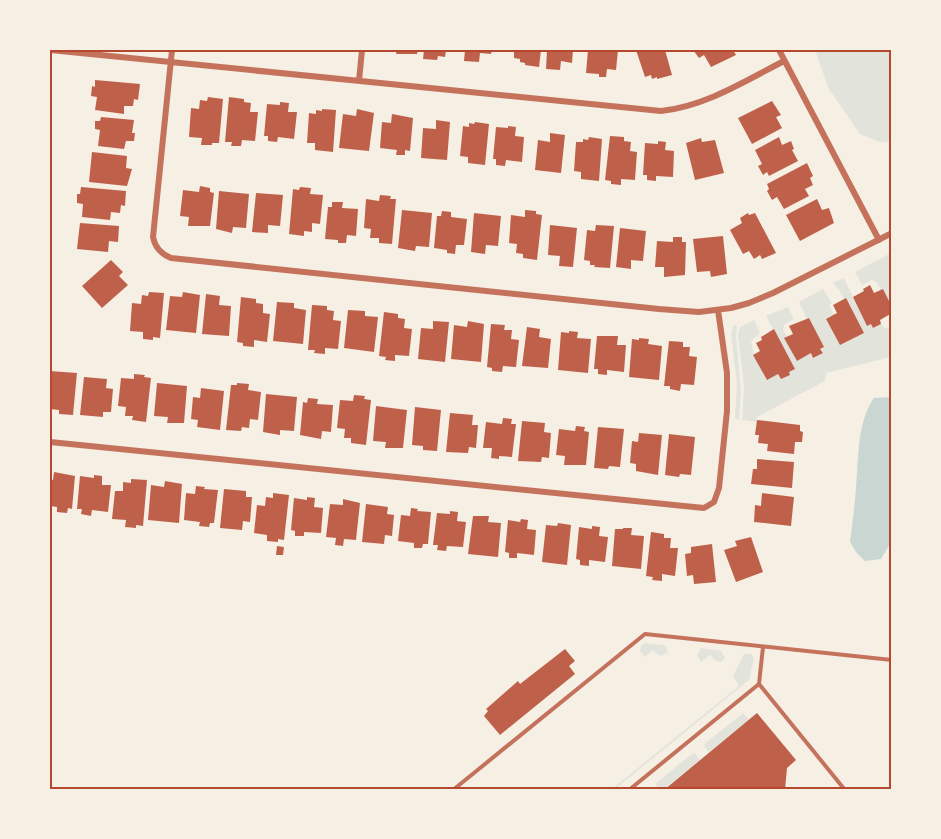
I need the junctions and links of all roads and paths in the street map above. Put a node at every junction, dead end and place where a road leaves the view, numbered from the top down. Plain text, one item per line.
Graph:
1 (50, 50) edge
2 (172, 50) edge
3 (362, 50) edge
4 (779, 50) edge
5 (171, 61) junction
6 (784, 61) junction
7 (359, 81) junction
8 (891, 233) edge
9 (879, 240) junction
10 (718, 310) junction
11 (50, 442) edge
12 (763, 646) junction
13 (891, 660) edge
14 (759, 684) junction
15 (453, 789) edge
16 (629, 789) edge
17 (844, 789) edge

1 - 5 street
2 - 5 street
3 - 7 street
4 - 6 street
5 - 7 street
5 - 10 street
6 - 7 street
6 - 9 street
8 - 9 street
9 - 10 street
10 - 11 street
12 - 13 lane
12 - 14 lane
12 - 15 lane
14 - 16 lane
14 - 17 lane

